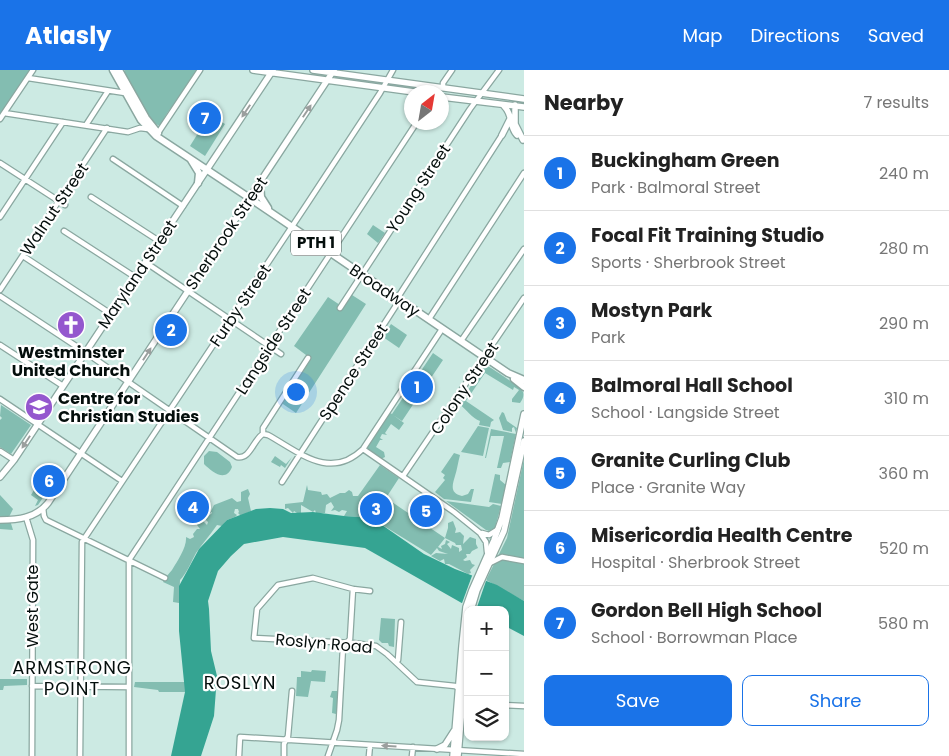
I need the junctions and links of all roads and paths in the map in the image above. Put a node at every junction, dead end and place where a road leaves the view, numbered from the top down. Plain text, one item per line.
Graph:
1 (33, 70) edge
2 (113, 70) edge
3 (200, 70) edge
4 (253, 70) edge
5 (313, 70) edge
6 (393, 70) edge
7 (452, 70) edge
8 (499, 70) edge
9 (121, 71) edge
10 (272, 71) edge
11 (333, 71) edge
12 (28, 78) junction
13 (328, 80) junction
14 (387, 80) junction
15 (422, 85) edge
16 (443, 85) edge
17 (383, 88) junction
18 (449, 89) edge
19 (108, 91) junction
20 (404, 91) edge
21 (125, 93) junction
22 (482, 94) junction
23 (449, 98) edge
24 (509, 98) junction
25 (524, 99) edge
26 (476, 101) junction
27 (504, 106) junction
28 (516, 107) junction
29 (524, 107) edge
30 (4, 112) junction
31 (511, 117) junction
32 (0, 119) edge
33 (63, 122) junction
34 (86, 125) junction
35 (107, 128) junction
36 (149, 130) junction
37 (412, 130) edge
38 (158, 133) junction
39 (502, 134) junction
40 (516, 134) junction
41 (164, 139) junction
42 (524, 140) edge
43 (189, 157) junction
44 (113, 159) dead end
45 (0, 163) edge
46 (207, 169) junction
47 (524, 173) edge
48 (25, 179) junction
49 (198, 183) junction
50 (260, 183) junction
51 (91, 197) dead end
52 (250, 198) junction
53 (59, 201) junction
54 (65, 205) dead end
55 (183, 206) junction
56 (270, 211) junction
57 (0, 216) edge
58 (292, 226) junction
59 (64, 231) dead end
60 (159, 241) junction
61 (524, 249) edge
62 (331, 253) junction
63 (22, 256) junction
64 (145, 262) junction
65 (362, 274) junction
66 (135, 278) junction
67 (0, 290) edge
68 (188, 291) junction
69 (0, 296) edge
70 (524, 298) edge
71 (398, 299) junction
72 (340, 308) dead end
73 (111, 314) junction
74 (231, 319) junction
75 (429, 319) junction
76 (442, 329) junction
77 (461, 341) junction
78 (0, 345) edge
79 (270, 346) junction
80 (85, 353) junction
81 (281, 354) dead end
82 (485, 357) junction
83 (308, 358) dead end
84 (508, 373) junction
85 (524, 380) edge
86 (128, 383) junction
87 (63, 386) junction
88 (524, 386) edge
89 (0, 399) edge
90 (169, 411) junction
91 (524, 414) edge
92 (38, 424) junction
93 (263, 434) junction
94 (210, 439) junction
95 (524, 441) edge
96 (363, 449) junction
97 (0, 450) edge
98 (81, 453) junction
99 (300, 455) junction
100 (14, 460) junction
101 (403, 476) junction
102 (0, 477) edge
103 (122, 480) junction
104 (282, 482) dead end
105 (43, 508) junction
106 (26, 518) junction
107 (0, 520) edge
108 (498, 529) junction
109 (480, 533) junction
110 (84, 539) junction
111 (129, 560) junction
112 (487, 561) junction
113 (524, 561) edge
114 (165, 578) dead end
115 (353, 589) junction
116 (370, 591) dead end
117 (472, 606) edge
118 (401, 622) dead end
119 (347, 643) junction
120 (396, 662) junction
121 (32, 686) junction
122 (80, 687) junction
123 (129, 688) junction
124 (464, 690) edge
125 (292, 691) dead end
126 (509, 705) edge
127 (524, 706) edge
128 (455, 729) junction
129 (336, 733) junction
130 (287, 740) junction
131 (332, 743) junction
132 (344, 744) junction
133 (370, 745) junction
134 (412, 747) junction
135 (437, 749) junction
136 (456, 753) edge
137 (497, 754) edge
138 (524, 754) edge
139 (32, 756) edge
140 (80, 756) edge
141 (129, 756) edge
142 (239, 756) edge
143 (284, 756) edge
144 (328, 756) edge
145 (369, 756) edge
146 (412, 756) edge

1 - 12 street
2 - 21 highway, Broadway / PTH 1
3 - 38 street
4 - 10 main road
5 - 11 main road
6 - 14 street, Furby Street
7 - 16 street
8 - 22 street, Young Street
9 - 38 highway, Broadway / PTH 1
10 - 13 main road
10 -> 46 main road, Maryland Street
11 - 13 main road, Sherbrook Street
11 - 14 main road
12 - 19 street
12 - 30 street
13 - 17 main road
50 -> 13 main road, Sherbrook Street
14 - 15 main road
14 - 17 street, Furby Street
17 - 20 main road
17 - 58 street, Furby Street
18 - 22 main road
19 - 21 street
19 - 34 street
21 - 36 highway, Broadway / PTH 1
22 - 24 main road
22 - 26 street, Young Street
23 - 26 main road
24 - 25 main road
24 - 28 main road
26 - 27 main road
26 - 65 street, Young Street
27 - 28 main road
27 - 31 main road
28 - 29 main road
28 - 42 main road
30 - 32 street
30 - 33 street
31 - 39 main road
31 - 40 main road
33 - 34 street
33 - 48 street
34 - 35 street
35 - 36 street
35 - 53 street, Walnut Street
36 - 41 highway, Broadway / PTH 1
37 - 62 street, Langside Street
38 - 41 highway, Broadway / PTH 1
39 - 40 main road
39 - 71 street, Spence Street
40 - 42 main road
41 - 43 highway, Broadway / PTH 1
43 - 46 highway, Broadway / PTH 1
43 - 49 highway
44 - 55 street
45 - 48 street
46 - 49 main road, Maryland Street
46 - 52 highway, Broadway / PTH 1
47 - 75 street
48 - 53 street
48 - 57 street
49 - 55 main road, Maryland Street
50 - 52 main road, Sherbrook Street
50 - 56 highway
51 - 60 street
52 - 56 highway, Broadway / PTH 1
52 - 68 main road, Sherbrook Street
53 - 54 street
53 - 63 street, Walnut Street
55 - 60 main road, Maryland Street
56 - 58 highway, Broadway / PTH 1
58 - 62 highway, Broadway / PTH 1
58 - 74 street, Furby Street
59 - 66 street
60 - 64 main road, Maryland Street
61 - 77 street
62 - 65 highway, Broadway / PTH 1
62 - 79 street, Langside Street
63 - 67 street, Walnut Street
63 - 73 street
64 - 66 main road, Maryland Street
64 - 68 street
65 - 71 highway, Broadway / PTH 1
65 - 72 street, Young Street
66 - 73 main road, Maryland Street
68 - 74 street
86 -> 68 main road, Sherbrook Street
69 - 80 street
70 - 82 street, Colony Street
71 - 75 highway, Broadway / PTH 1
71 - 99 street, Spence Street
73 - 80 main road, Maryland Street
74 - 79 street
74 - 90 street, Furby Street
75 - 76 highway, Broadway / PTH 1
76 - 77 highway, Broadway / PTH 1
76 - 96 street
77 - 82 highway, Broadway / PTH 1
78 - 87 street
79 - 81 street
79 - 94 street, Langside Street
80 - 86 street
80 - 87 main road, Maryland Street
82 - 84 highway, Broadway / PTH 1
82 - 101 street, Colony Street
83 - 93 street
84 - 85 highway, Broadway / PTH 1
84 - 88 highway, Broadway / PTH 1
86 - 90 street
86 - 98 main road, Sherbrook Street
87 - 92 main road, Maryland Street
89 - 92 street
90 - 94 street
90 - 103 street, Furby Street
91 - 108 main road
92 - 98 street
92 -> 100 main road, Maryland Street
93 - 94 street
93 - 99 street
94 - 111 street, Langside Street
95 - 112 main road
96 - 99 street
96 - 101 street
97 - 100 street
98 - 103 street
98 - 105 main road, Sherbrook Street
99 - 104 street, Spence Street
100 - 102 main road, Maryland Street
101 - 109 street
103 - 110 street, Furby Street
105 - 106 main road, Sherbrook Street
105 - 110 street
106 - 107 main road, Sherbrook Street
106 - 121 street, West Gate
108 - 109 street
108 - 112 main road
109 - 112 street
110 - 111 street
110 - 122 street
111 - 114 street
111 - 123 street
112 - 113 street
112 - 117 main road
112 - 124 main road
115 - 116 street
115 - 119 street
115 - 119 street, Roslyn Road
118 - 120 street
119 - 120 street, Roslyn Road
119 - 129 street
120 - 124 street, Roslyn Road
121 - 122 street
121 - 139 street, West Gate
122 - 123 street
122 - 140 street
123 - 141 street
124 - 128 main road
124 - 136 main road
125 - 130 street
126 - 127 street
128 - 135 main road
128 - 136 main road
129 - 131 street
129 - 132 street
130 - 131 street
130 - 142 street
130 - 143 street
131 - 132 street
131 - 144 street
132 - 133 street
134 -> 133 street
133 - 145 street
134 - 135 street
134 - 146 street
135 - 136 street
136 - 137 street
137 - 138 street

